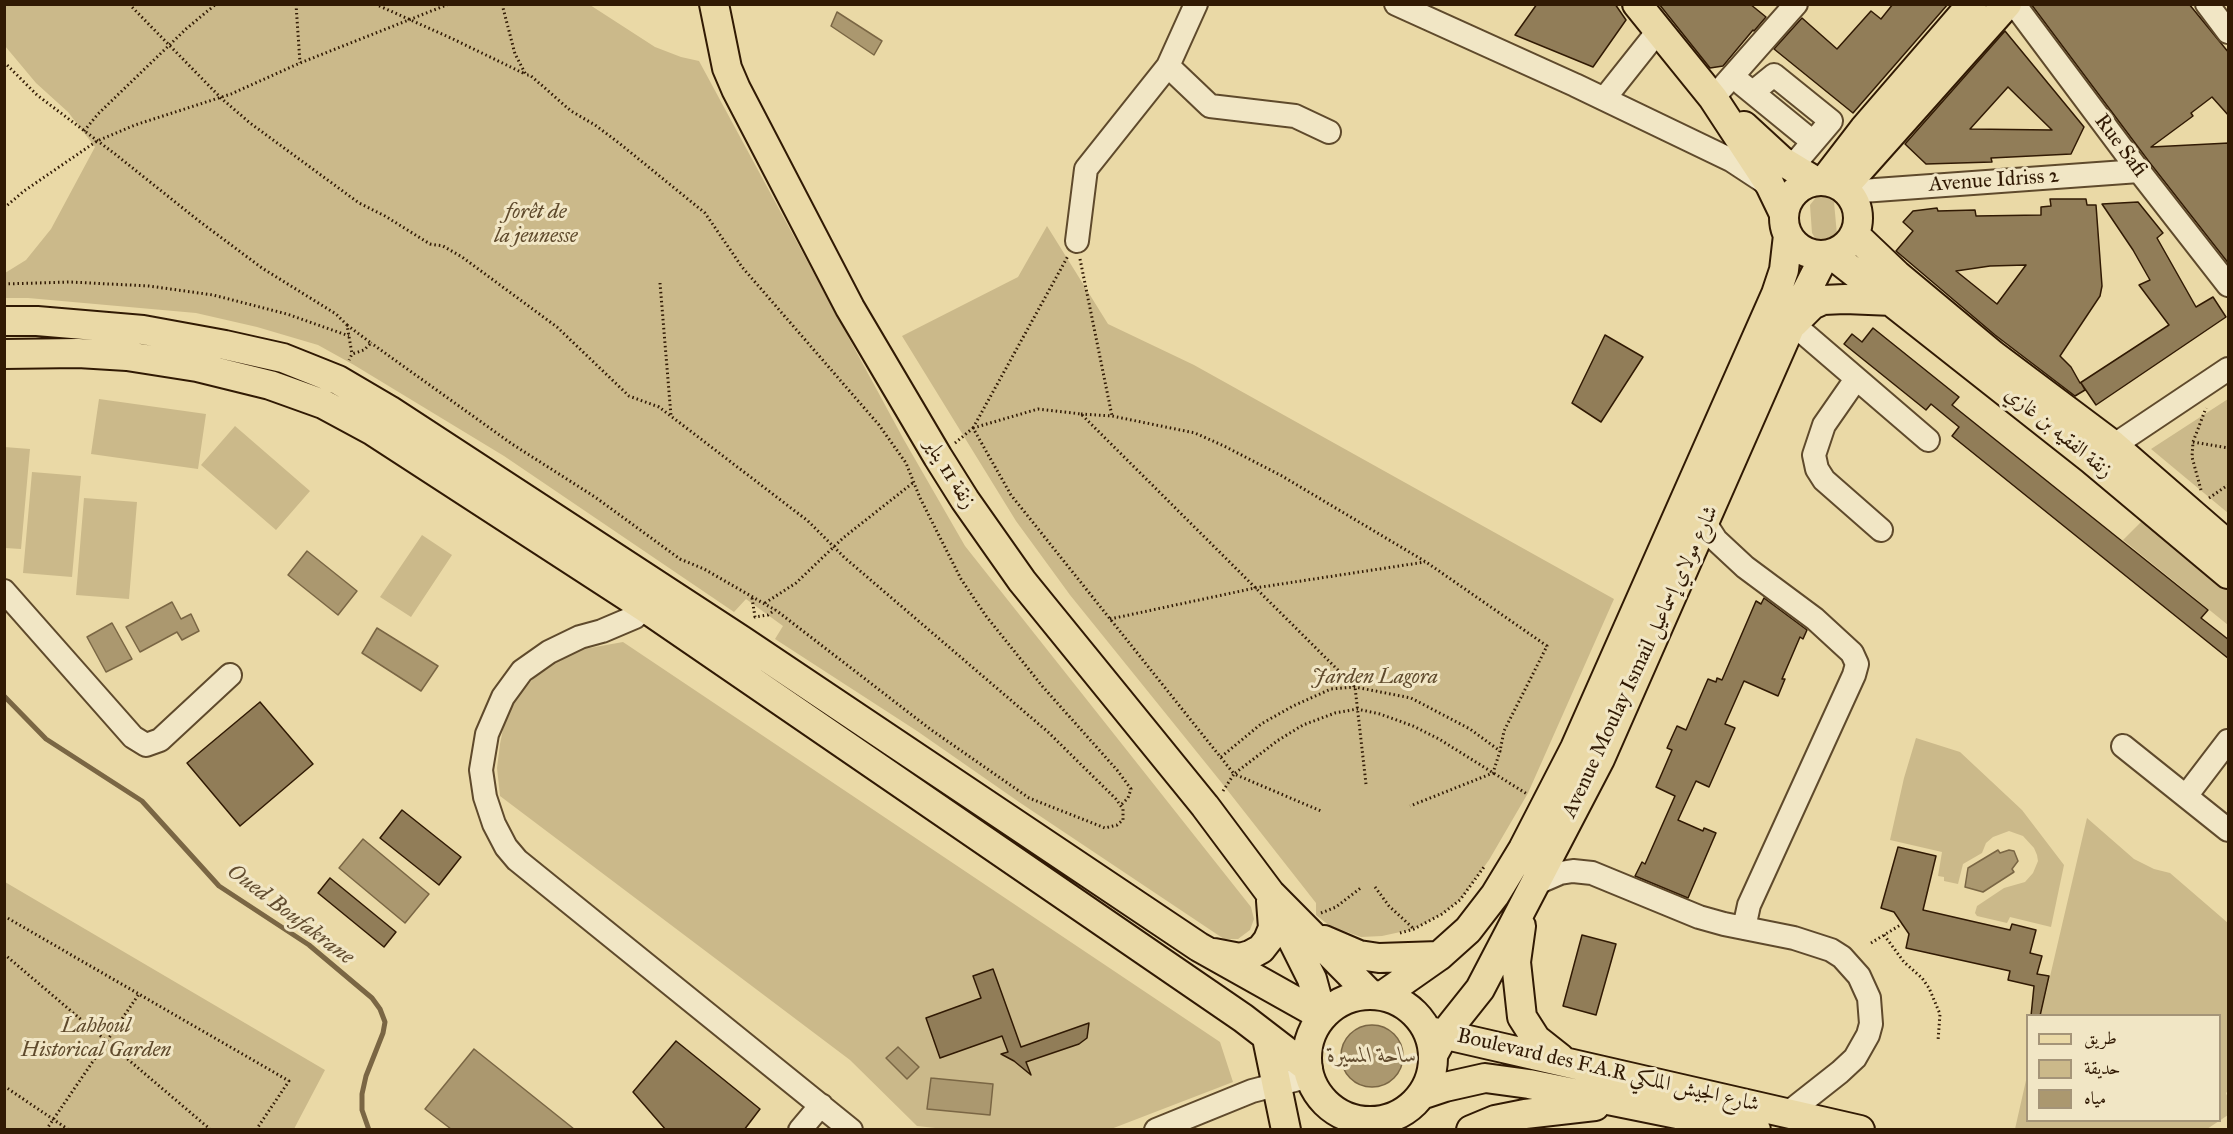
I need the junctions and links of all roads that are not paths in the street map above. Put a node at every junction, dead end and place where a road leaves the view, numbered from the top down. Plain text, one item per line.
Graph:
1 (714, 4) edge
2 (1196, 4) edge
3 (1396, 4) edge
4 (1637, 4) edge
5 (1796, 4) edge
6 (1972, 4) edge
7 (2007, 4) edge
8 (2014, 4) edge
9 (1658, 32) junction
10 (1168, 66) junction
11 (1734, 77) junction
12 (1713, 98) junction
13 (1604, 99) junction
14 (1329, 132) dead end
15 (2139, 171) junction
16 (1815, 183) junction
17 (1786, 224) junction
18 (1855, 235) junction
19 (1077, 241) road end
20 (1828, 255) junction
21 (2229, 285) edge
22 (1889, 298) junction
23 (4, 321) edge
24 (1793, 324) junction
25 (4, 354) edge
26 (2229, 369) edge
27 (1856, 379) junction
28 (1928, 440) dead end
29 (2103, 453) junction
30 (1705, 523) junction
31 (1881, 530) dead end
32 (2229, 545) edge
33 (2229, 574) edge
34 (4, 591) edge
35 (652, 597) junction
36 (230, 675) dead end
37 (2229, 741) edge
38 (2122, 746) dead end
39 (2186, 796) junction
40 (2229, 830) edge
41 (1270, 893) junction
42 (1526, 899) junction
43 (1744, 928) junction
44 (1319, 929) junction
45 (1199, 947) junction
46 (1439, 956) junction
47 (1377, 996) junction
48 (1322, 1016) junction
49 (1268, 1038) junction
50 (1435, 1040) junction
51 (1564, 1061) junction
52 (1313, 1081) junction
53 (1277, 1083) junction
54 (1621, 1104) junction
55 (821, 1106) junction
56 (1408, 1112) edge
57 (1788, 1113) junction
58 (850, 1129) edge
59 (800, 1130) edge
60 (1156, 1130) edge
61 (1286, 1130) edge
62 (1323, 1130) edge
63 (1471, 1130) edge
64 (1756, 1130) edge
65 (1860, 1130) edge

1 - 41 main road, زنقة 11 يناير
2 - 10 street
3 - 13 street
4 - 9 main road
5 - 11 street
6 - 16 main road
7 - 16 main road
8 - 15 street, Rue Safi
9 - 12 main road
9 - 13 street
10 - 14 street
10 - 19 street
11 - 12 street
11 - 16 street
12 - 16 main road
13 - 16 street
15 - 16 street, Avenue Idriss 2
15 - 21 street, Rue Safi
16 - 17 main road
16 - 17 main road
16 - 18 main road
17 - 20 main road
17 - 46 main road, Avenue Moulay Ismail شارع مولاي إسماعيل
18 - 20 main road
18 - 29 main road
20 - 22 main road, زنقة الفقيه بن غازي
20 - 24 main road, Avenue Moulay Ismail شارع مولاي إسماعيل
22 - 24 main road
22 - 29 main road, زنقة الفقيه بن غازي
23 - 35 main road
24 - 27 street
24 - 30 main road, Avenue Moulay Ismail شارع مولاي إسماعيل
25 - 35 main road
26 - 29 street
27 - 28 street
27 - 31 street
29 - 32 main road
29 - 33 main road, زنقة الفقيه بن غازي
30 - 42 main road, Avenue Moulay Ismail شارع مولاي إسماعيل
30 - 43 street
34 - 36 street
35 - 45 main road
35 - 49 main road
35 - 55 street
37 - 39 street
38 - 39 street
39 - 40 street
41 - 44 main road
41 - 45 main road
41 - 48 main road
42 - 43 street
42 - 50 main road, Avenue Moulay Ismail شارع مولاي إسماعيل
42 - 51 main road
43 - 57 street
44 - 46 main road
44 - 47 main road
45 - 48 main road
46 - 47 main road, Avenue Moulay Ismail شارع مولاي إسماعيل
47 - 48 main road
47 - 50 main road
48 - 52 main road
49 - 52 main road
49 - 53 main road
50 - 51 main road, Boulevard des F.A.R شارع الجيش الملكي
50 - 56 main road
51 - 57 main road, Boulevard des F.A.R شارع الجيش الملكي
52 - 53 street
52 - 56 main road
52 - 62 main road
53 - 60 street
53 - 61 main road
54 - 56 main road, Boulevard des F.A.R شارع الجيش الملكي
54 - 63 main road
54 - 64 main road, Boulevard des F.A.R شارع الجيش الملكي
55 - 58 street
55 - 59 street
57 - 65 main road, Boulevard des F.A.R شارع الجيش الملكي

